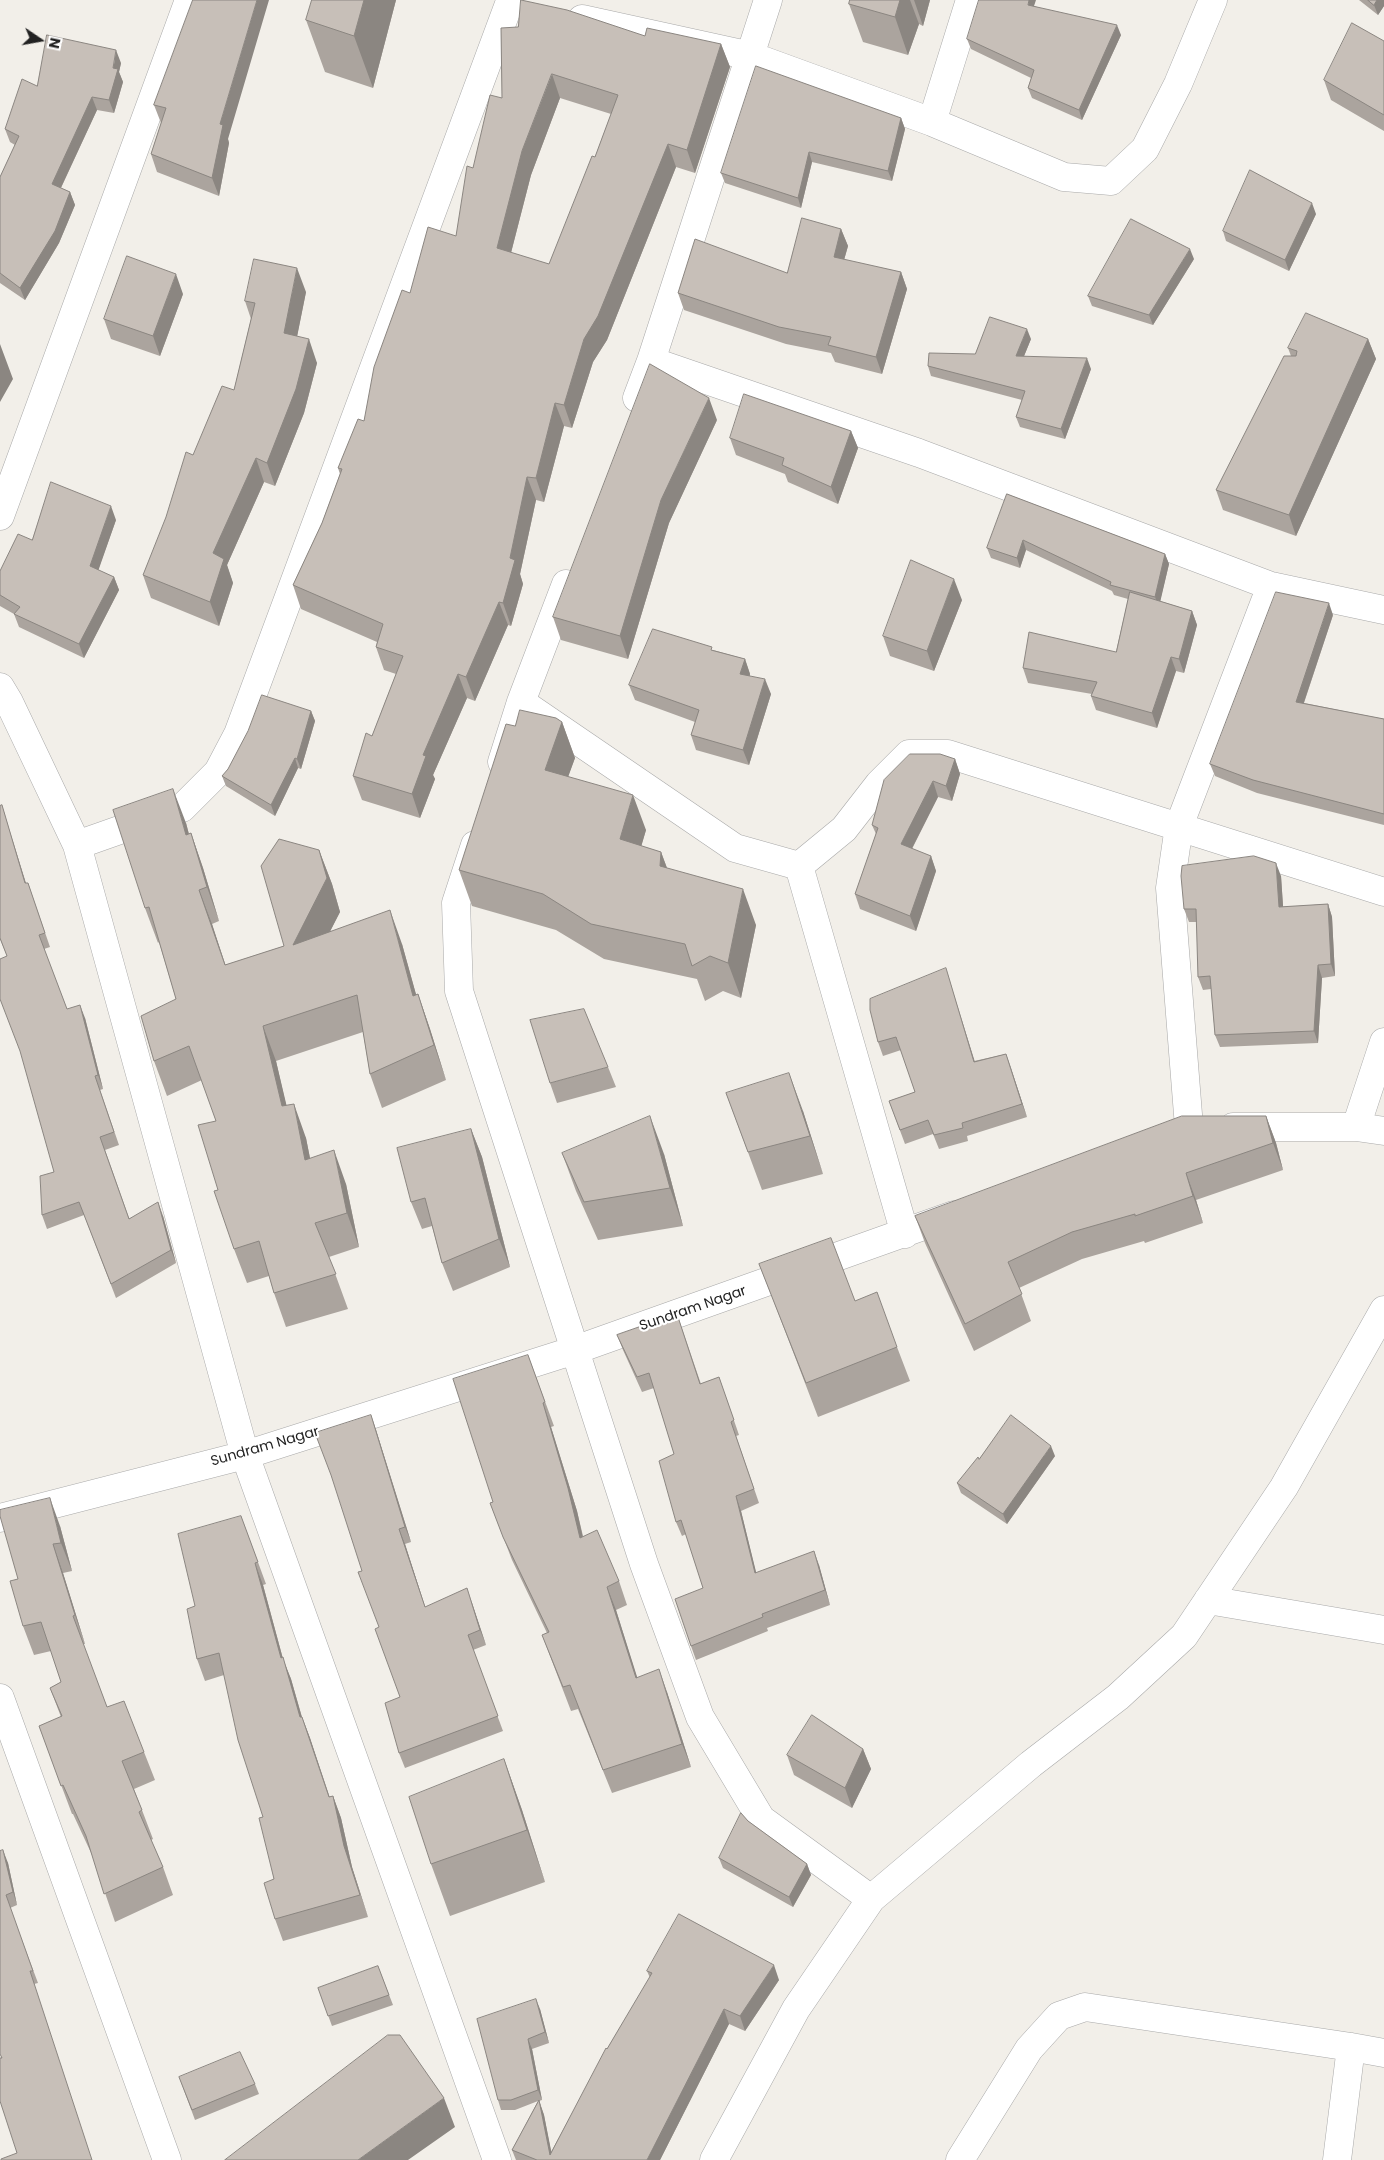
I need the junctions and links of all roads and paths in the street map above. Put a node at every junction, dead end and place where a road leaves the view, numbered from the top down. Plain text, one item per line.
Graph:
1 (189, 0) edge
2 (768, 0) edge
3 (970, 0) edge
4 (1213, 0) edge
5 (503, 2) edge
6 (751, 56) junction
7 (932, 122) junction
8 (651, 361) junction
9 (626, 426) edge
10 (0, 516) edge
11 (574, 564) edge
12 (1271, 586) junction
13 (1384, 610) edge
14 (0, 687) edge
15 (521, 702) junction
16 (494, 784) edge
17 (483, 821) edge
18 (1179, 826) junction
19 (77, 846) junction
20 (799, 866) junction
21 (1384, 892) edge
22 (1384, 1042) edge
23 (1189, 1127) junction
24 (1356, 1127) junction
25 (1384, 1131) edge
26 (1161, 1137) edge
27 (978, 1206) edge
28 (905, 1234) junction
29 (1384, 1310) edge
30 (575, 1350) junction
31 (245, 1455) junction
32 (0, 1518) edge
33 (1208, 1600) junction
34 (1384, 1630) edge
35 (0, 1698) edge
36 (871, 1898) junction
37 (1351, 2047) junction
38 (1384, 2053) edge
39 (167, 2160) edge
40 (496, 2160) edge
41 (714, 2160) edge
42 (960, 2160) edge
43 (1337, 2160) edge

1 - 10 street
2 - 6 street
3 - 7 street
4 - 7 street
5 - 6 street
5 - 19 street
6 - 7 street
6 - 8 street
8 - 9 street
8 - 12 street
11 - 15 street
12 - 13 street
12 - 18 street
14 - 19 street
15 - 16 street
15 - 20 street
17 - 30 street
18 - 20 street
18 - 21 street
18 - 23 street
19 - 31 street
20 - 28 street
22 - 24 street
23 - 24 street
23 - 26 street
24 - 25 street
27 - 28 street, Sundram Nagar
28 - 30 street, Sundram Nagar
29 - 33 street
30 - 31 street, Sundram Nagar
30 - 36 street
31 - 32 street, Sundram Nagar
31 - 40 street
33 - 34 street
33 - 36 street
35 - 39 street
36 - 41 street
37 - 38 street
37 - 42 street
37 - 43 street

